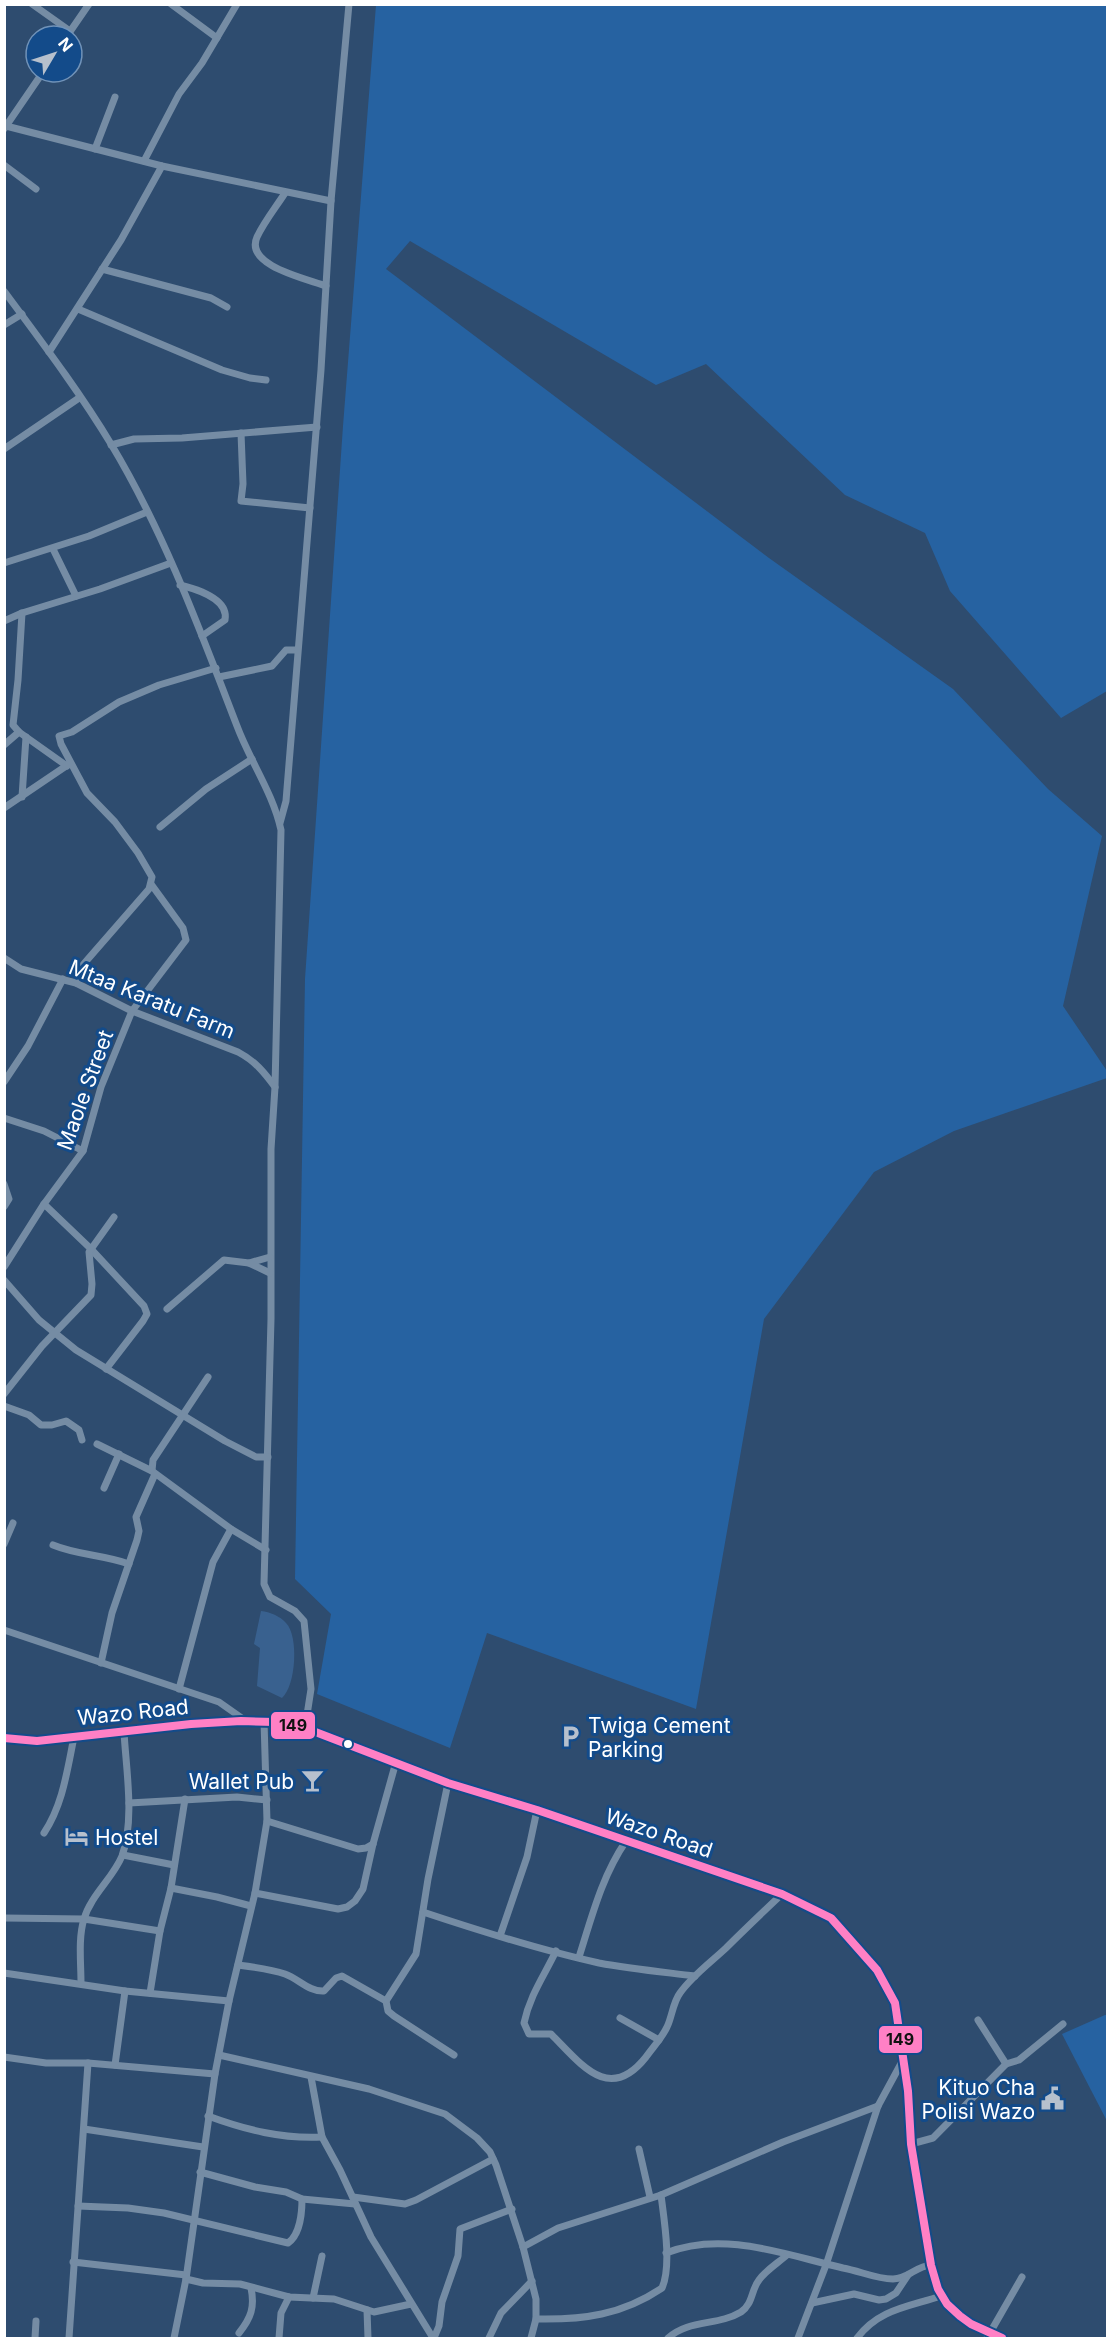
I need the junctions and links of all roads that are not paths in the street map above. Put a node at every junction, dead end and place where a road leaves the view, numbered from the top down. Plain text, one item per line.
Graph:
1 (32, 4) edge
2 (89, 4) edge
3 (171, 4) edge
4 (237, 4) edge
5 (349, 4) edge
6 (56, 24) edge
7 (75, 24) edge
8 (217, 38) junction
9 (35, 84) edge
10 (115, 97) dead end
11 (5, 127) edge
12 (95, 149) junction
13 (144, 161) junction
14 (4, 165) edge
15 (162, 166) junction
16 (36, 189) dead end
17 (285, 193) junction
18 (331, 201) junction
19 (102, 269) junction
20 (326, 286) junction
21 (4, 291) edge
22 (228, 307) dead end
23 (78, 309) junction
24 (22, 314) junction
25 (4, 325) edge
26 (49, 352) junction
27 (266, 380) dead end
28 (80, 398) junction
29 (316, 427) junction
30 (241, 433) junction
31 (111, 445) junction
32 (4, 449) edge
33 (310, 508) junction
34 (147, 512) junction
35 (53, 549) junction
36 (4, 562) edge
37 (171, 563) junction
38 (180, 585) junction
39 (75, 596) junction
40 (22, 613) junction
41 (4, 621) edge
42 (202, 636) junction
43 (297, 650) junction
44 (216, 668) junction
45 (219, 677) junction
46 (19, 732) junction
47 (26, 737) junction
48 (4, 745) edge
49 (252, 759) junction
50 (69, 764) junction
51 (22, 797) junction
52 (4, 808) edge
53 (280, 823) junction
54 (160, 827) dead end
55 (151, 885) junction
56 (4, 958) edge
57 (63, 979) junction
58 (76, 983) junction
59 (132, 1011) junction
60 (4, 1082) edge
61 (275, 1088) junction
62 (4, 1118) edge
63 (83, 1151) junction
64 (4, 1185) edge
65 (44, 1204) junction
66 (4, 1207) edge
67 (114, 1217) dead end
68 (90, 1248) junction
69 (270, 1257) junction
70 (249, 1263) junction
71 (4, 1267) edge
72 (270, 1273) junction
73 (4, 1280) edge
74 (167, 1309) dead end
75 (54, 1334) junction
76 (105, 1369) junction
77 (208, 1377) dead end
78 (4, 1394) edge
79 (4, 1406) edge
80 (183, 1416) junction
81 (82, 1440) dead end
82 (97, 1444) dead end
83 (119, 1454) junction
84 (268, 1457) junction
85 (154, 1472) junction
86 (104, 1488) dead end
87 (13, 1523) dead end
88 (231, 1529) junction
89 (4, 1544) edge
90 (52, 1545) dead end
91 (266, 1550) junction
92 (129, 1564) junction
93 (4, 1630) edge
94 (101, 1663) junction
95 (179, 1689) junction
96 (246, 1721) junction
97 (264, 1721) junction
98 (304, 1728) junction
99 (123, 1732) junction
100 (74, 1737) junction
101 (4, 1738) edge
102 (396, 1762) junction
103 (448, 1783) junction
104 (185, 1799) junction
105 (267, 1800) junction
106 (129, 1803) junction
107 (537, 1810) junction
108 (267, 1821) junction
109 (44, 1833) dead end
110 (626, 1841) junction
111 (373, 1844) junction
112 (123, 1855) junction
113 (174, 1865) junction
114 (171, 1888) junction
115 (255, 1893) junction
116 (782, 1894) junction
117 (251, 1906) junction
118 (423, 1912) junction
119 (4, 1918) edge
120 (84, 1919) junction
121 (160, 1931) junction
122 (500, 1936) junction
123 (556, 1951) junction
124 (579, 1957) junction
125 (238, 1965) junction
126 (4, 1973) edge
127 (695, 1976) junction
128 (81, 1983) junction
129 (124, 1991) junction
130 (150, 1993) junction
131 (229, 2001) junction
132 (386, 2001) junction
133 (620, 2018) dead end
134 (978, 2019) dead end
135 (1063, 2024) dead end
136 (659, 2040) junction
137 (219, 2055) junction
138 (454, 2055) dead end
139 (4, 2057) edge
140 (904, 2058) junction
141 (88, 2063) junction
142 (1006, 2064) junction
143 (115, 2065) junction
144 (215, 2074) junction
145 (311, 2077) junction
146 (878, 2106) junction
147 (208, 2116) junction
148 (84, 2129) junction
149 (322, 2137) junction
150 (911, 2144) junction
151 (203, 2147) junction
152 (639, 2149) dead end
153 (493, 2159) junction
154 (200, 2172) junction
155 (661, 2195) junction
156 (650, 2197) junction
157 (302, 2199) junction
158 (354, 2200) junction
159 (78, 2206) junction
160 (512, 2209) junction
161 (193, 2220) junction
162 (523, 2247) junction
163 (666, 2253) junction
164 (787, 2255) junction
165 (322, 2256) dead end
166 (73, 2262) junction
167 (826, 2265) junction
168 (931, 2265) junction
169 (908, 2275) junction
170 (186, 2277) junction
171 (1022, 2277) dead end
172 (532, 2282) junction
173 (251, 2288) junction
174 (941, 2296) junction
175 (289, 2297) junction
176 (313, 2298) junction
177 (812, 2303) junction
178 (411, 2304) junction
179 (367, 2310) junction
180 (536, 2319) junction
181 (36, 2321) dead end
182 (238, 2333) dead end
183 (989, 2335) edge
184 (35, 2338) edge
185 (69, 2338) edge
186 (174, 2338) edge
187 (279, 2338) edge
188 (368, 2338) edge
189 (434, 2338) edge
190 (489, 2338) edge
191 (531, 2338) edge
192 (668, 2338) edge
193 (798, 2338) edge
194 (857, 2338) edge
195 (1002, 2338) edge

1 - 6 street
2 - 7 street
3 - 8 street
4 - 8 street
5 - 18 street
8 - 13 street
9 - 11 street
10 - 12 street
11 - 12 street
12 - 13 street
13 - 15 street
14 - 16 street
15 - 17 street
15 - 19 street
17 - 18 street
17 - 20 street
18 - 20 street
19 - 22 street
19 - 23 street
20 - 29 street
21 - 24 street
23 - 26 street
23 - 27 street
24 - 25 street
24 - 26 street
26 - 28 street
28 - 31 street
28 - 32 street
29 - 30 street
29 - 33 street
30 - 31 street
30 - 33 street
31 - 34 street
33 - 43 street
34 - 35 street
34 - 37 street
35 - 36 street
35 - 39 street
37 - 38 street
37 - 39 street
38 - 42 street
38 - 42 street
39 - 40 street
40 - 41 street
40 - 46 street
42 - 44 street
43 - 45 street
43 - 53 street
44 - 45 street
44 - 50 street
45 - 49 street
46 - 47 street
46 - 48 street
47 - 50 street
47 - 51 street
49 - 53 street
49 - 54 street
50 - 51 street
50 - 55 street
51 - 52 street
53 - 61 street
55 - 58 street
55 - 59 street, Maole Street
56 - 57 street, Mtaa Karatu Farm
57 - 58 street, Mtaa Karatu Farm
57 - 60 street
58 - 59 street, Mtaa Karatu Farm
59 - 61 street, Mtaa Karatu Farm
59 - 63 street, Maole Street
61 - 69 street
62 - 63 street
63 - 65 street, Maole Street
64 - 66 street
65 - 68 street
65 - 71 street, Maole Street
67 - 68 street
68 - 75 street
68 - 76 street
69 - 70 street
69 - 72 street
70 - 72 street
70 - 74 street
72 - 84 street
73 - 75 street
75 - 76 street
75 - 78 street
76 - 80 street
77 - 80 street
79 - 81 street
80 - 84 street
80 - 85 street
82 - 83 street
83 - 85 street
83 - 86 street
84 - 91 street
85 - 88 street
85 - 92 street
87 - 89 street
88 - 91 street
88 - 95 street
90 - 92 street
91 - 98 street
92 - 94 street
93 - 94 street
94 - 95 street
95 - 96 street
96 - 97 main road, Wazo Road
96 - 99 main road, Wazo Road
97 - 98 main road, Wazo Road
97 - 105 street
98 - 102 main road, Wazo Road
99 - 100 main road, Wazo Road
99 - 106 street
100 - 101 main road, Wazo Road
100 - 109 street
102 - 103 main road, Wazo Road
102 - 111 street
103 - 107 main road, Wazo Road
103 - 118 street
104 - 105 street
104 - 106 street
104 - 113 street
105 - 108 street
106 - 112 street
107 - 110 main road, Wazo Road
107 - 122 street
108 - 111 street
108 - 115 street
110 - 116 main road, Wazo Road
110 - 124 street
111 - 115 street
112 - 113 street
112 - 120 street
113 - 114 street
114 - 117 street
114 - 121 street
115 - 117 street
116 - 127 street
116 - 140 main road, Wazo Road
117 - 125 street
118 - 122 street
118 - 132 street
119 - 120 street
120 - 121 street
120 - 128 street
121 - 130 street
122 - 123 street
123 - 124 street
123 - 136 street
124 - 127 street
125 - 131 street
125 - 132 street
126 - 128 street
127 - 136 street
128 - 129 street
129 - 130 street
129 - 143 street
130 - 131 street
131 - 137 street
132 - 138 street
133 - 136 street
134 - 142 street
135 - 142 street
137 - 144 street
137 - 145 street
139 - 141 street
140 - 146 street
140 - 150 main road, Wazo Road
141 - 143 street
141 - 148 street
142 - 150 street
143 - 144 street
144 - 147 street
145 - 149 street
145 - 153 street
146 - 155 street
146 - 167 street
147 - 149 street
147 - 151 street
148 - 151 street
148 - 159 street
149 - 158 street
150 - 168 main road, Wazo Road
151 - 154 street
152 - 156 street
153 - 158 street
153 - 160 street
154 - 157 street
154 - 161 street
155 - 156 street
155 - 163 street
156 - 162 street
157 - 158 street
157 - 161 street
158 - 178 street
159 - 161 street
159 - 166 street
160 - 162 street
160 - 189 street
161 - 170 street
162 - 172 street
163 - 164 street
163 - 180 street
164 - 167 street
164 - 192 street
165 - 176 street
166 - 170 street
166 - 185 street
167 - 169 street
167 - 177 street
168 - 169 street
168 - 174 main road, Wazo Road
169 - 177 street
170 - 173 street
170 - 186 street
171 - 183 street
172 - 180 street
172 - 190 street
173 - 175 street
173 - 182 street
174 - 183 main road, Wazo Road
174 - 194 street
175 - 176 street
175 - 187 street
176 - 179 street
177 - 193 street
178 - 179 street
178 - 189 street
179 - 188 street
180 - 191 street
181 - 184 street
183 - 195 main road, Wazo Road

